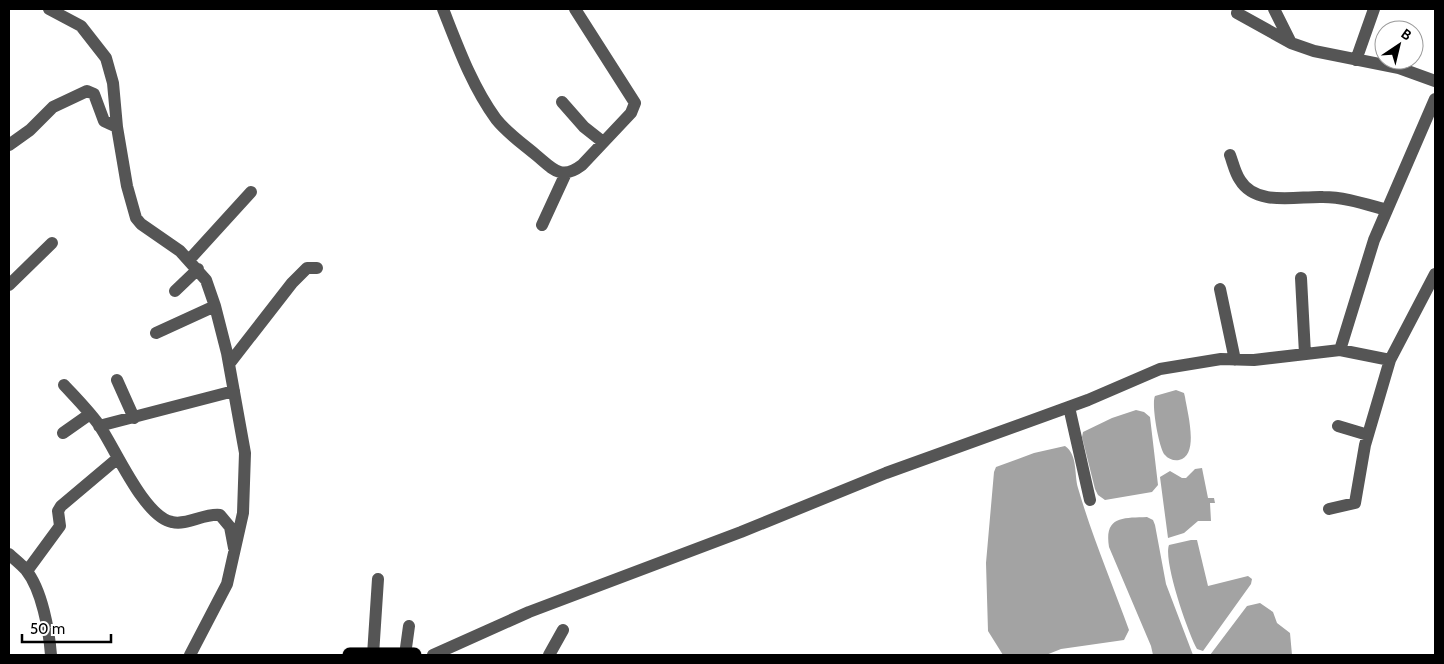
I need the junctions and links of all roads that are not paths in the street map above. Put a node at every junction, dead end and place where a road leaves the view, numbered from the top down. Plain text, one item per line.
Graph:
1 (49, 9) edge
2 (443, 9) edge
3 (574, 9) edge
4 (1274, 9) edge
5 (1374, 9) edge
6 (1237, 13) dead end
7 (1291, 43) junction
8 (1356, 60) junction
9 (1435, 80) edge
10 (1435, 99) edge
11 (562, 102) dead end
12 (117, 127) junction
13 (603, 142) junction
14 (9, 145) edge
15 (1230, 155) dead end
16 (566, 173) junction
17 (251, 192) dead end
18 (1386, 210) junction
19 (542, 224) dead end
20 (52, 243) dead end
21 (189, 260) junction
22 (317, 268) dead end
23 (198, 270) junction
24 (1435, 274) edge
25 (1301, 278) dead end
26 (9, 285) edge
27 (1220, 289) dead end
28 (175, 291) dead end
29 (215, 306) junction
30 (156, 333) dead end
31 (1340, 350) junction
32 (1305, 354) junction
33 (1234, 360) junction
34 (1390, 360) junction
35 (229, 364) junction
36 (118, 380) dead end
37 (64, 385) dead end
38 (234, 391) junction
39 (1069, 407) junction
40 (90, 414) junction
41 (134, 418) junction
42 (99, 426) junction
43 (1338, 426) dead end
44 (63, 433) dead end
45 (1368, 435) junction
46 (118, 458) junction
47 (1090, 500) dead end
48 (1329, 509) dead end
49 (9, 554) edge
50 (235, 556) junction
51 (26, 571) junction
52 (378, 579) dead end
53 (409, 626) dead end
54 (563, 630) dead end
55 (51, 655) edge
56 (190, 655) edge
57 (350, 655) edge
58 (373, 655) edge
59 (405, 655) edge
60 (414, 655) edge
61 (433, 655) edge
62 (549, 655) edge

1 - 12 street
2 - 16 street
3 - 13 street
4 - 7 street
5 - 8 street
6 - 7 street
7 - 8 street
8 - 9 street
10 - 18 street
11 - 13 street
12 - 14 street
12 - 21 street
13 - 16 street
15 - 18 street
16 - 19 street
17 - 21 street
18 - 31 street
20 - 26 street
21 - 23 street
22 - 35 street
23 - 28 street
23 - 29 street
24 - 34 street
25 - 32 street
27 - 33 street
29 - 30 street
29 - 35 street
31 - 32 street
31 - 34 street
32 - 33 street
33 - 39 street
34 - 45 street
35 - 38 street
36 - 41 street
37 - 40 street
38 - 41 street
38 - 50 street
39 - 47 street
39 - 61 street
40 - 42 street
40 - 44 street
41 - 42 street
42 - 46 street
43 - 45 street
45 - 48 street
46 - 50 street
46 - 51 street
49 - 51 street
50 - 56 street
51 - 55 street
52 - 58 street
53 - 59 street
54 - 62 street
57 - 58 highway
58 - 59 highway
59 - 60 highway

